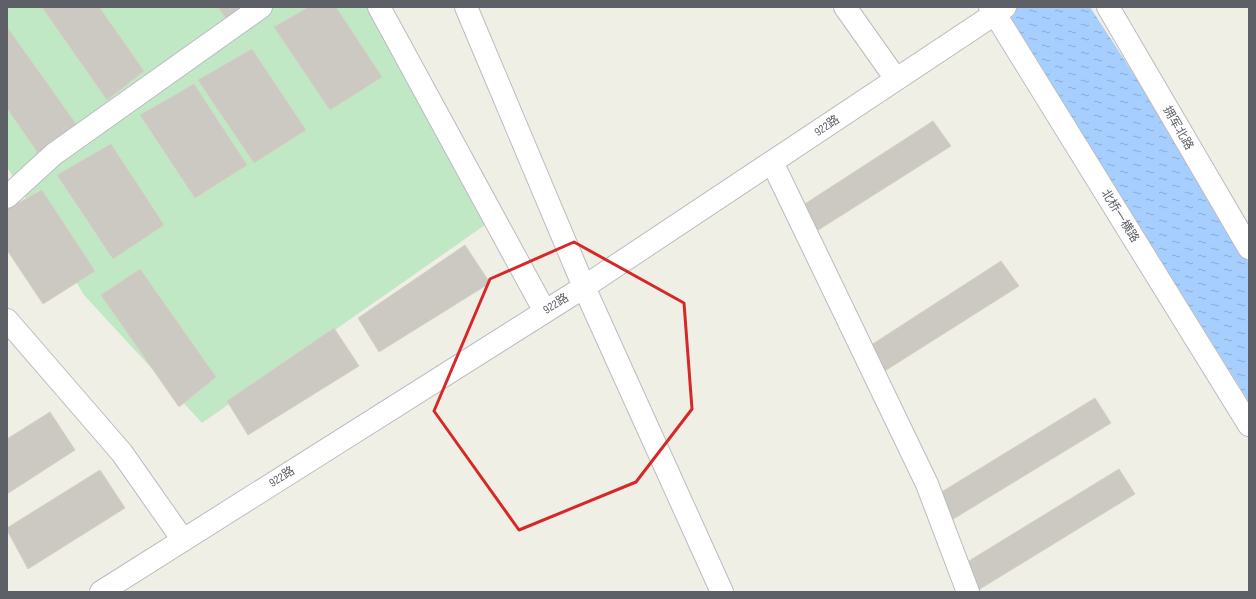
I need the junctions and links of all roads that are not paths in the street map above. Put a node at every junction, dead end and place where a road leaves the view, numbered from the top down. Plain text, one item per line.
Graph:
1 (261, 7) edge
2 (379, 7) edge
3 (466, 7) edge
4 (845, 7) edge
5 (1108, 7) edge
6 (997, 9) edge
7 (896, 79) junction
8 (772, 162) junction
9 (7, 197) edge
10 (1249, 248) edge
11 (584, 287) junction
12 (543, 308) dead end
13 (7, 320) edge
14 (1249, 425) edge
15 (183, 540) junction
16 (101, 592) edge
17 (722, 592) edge
18 (968, 592) edge

1 - 9 street
2 - 12 street
3 - 11 street
4 - 7 street
5 - 10 street, 拥军北路
6 - 7 street, 922路
6 - 14 street, 北桥一横路
7 - 8 street, 922路
8 - 11 street, 922路
8 - 18 street
11 - 15 street, 922路
11 - 17 street
13 - 15 street
15 - 16 street, 922路

